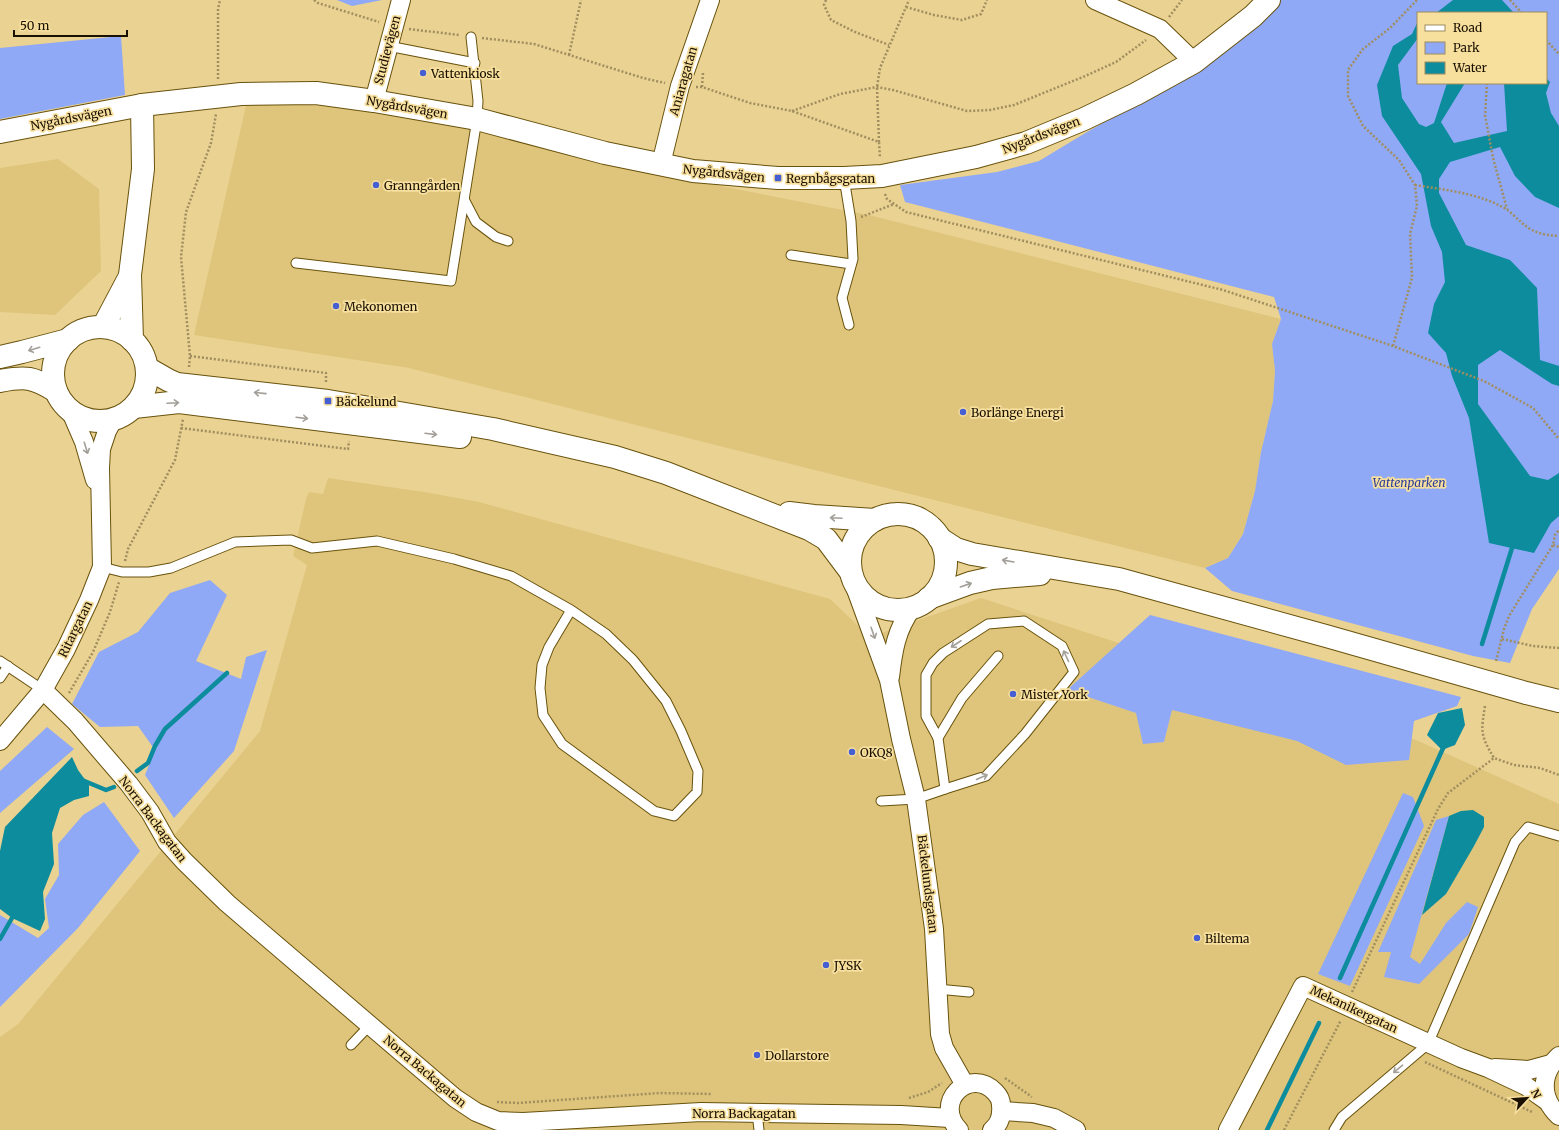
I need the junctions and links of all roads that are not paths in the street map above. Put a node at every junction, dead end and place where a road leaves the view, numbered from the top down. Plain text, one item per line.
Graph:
1 (401, 0) edge
2 (710, 0) edge
3 (1095, 0) edge
4 (1269, 0) edge
5 (471, 37) dead end
6 (388, 46) junction
7 (1194, 62) junction
8 (475, 63) junction
9 (374, 101) junction
10 (142, 105) junction
11 (477, 119) junction
12 (0, 132) edge
13 (661, 164) junction
14 (844, 178) junction
15 (465, 201) junction
16 (508, 241) dead end
17 (791, 255) dead end
18 (296, 263) dead end
19 (851, 264) junction
20 (130, 275) junction
21 (849, 325) dead end
22 (103, 327) junction
23 (68, 340) junction
24 (132, 340) junction
25 (0, 357) edge
26 (147, 368) junction
27 (0, 381) edge
28 (56, 391) junction
29 (134, 407) junction
30 (71, 412) junction
31 (113, 420) junction
32 (615, 456) junction
33 (100, 500) junction
34 (764, 510) junction
35 (875, 520) junction
36 (939, 538) junction
37 (102, 567) junction
38 (1074, 572) junction
39 (852, 577) junction
40 (920, 603) junction
41 (571, 610) junction
42 (998, 656) dead end
43 (4, 664) edge
44 (0, 678) edge
45 (889, 680) junction
46 (43, 690) junction
47 (1526, 693) junction
48 (1559, 701) edge
49 (1559, 708) edge
50 (938, 738) junction
51 (0, 741) edge
52 (945, 789) junction
53 (916, 799) junction
54 (881, 801) dead end
55 (1559, 836) edge
56 (937, 989) junction
57 (969, 992) dead end
58 (370, 1025) junction
59 (1428, 1044) junction
60 (351, 1045) dead end
61 (1555, 1060) edge
62 (1488, 1068) junction
63 (961, 1079) junction
64 (1547, 1101) junction
65 (1002, 1111) junction
66 (1559, 1116) edge
67 (758, 1121) edge
68 (641, 1123) edge
69 (955, 1124) edge
70 (992, 1130) edge
71 (1076, 1130) edge
72 (1228, 1130) edge
73 (1334, 1130) edge

1 - 6 street, Studievägen
2 - 13 street, Aniaragatan
3 - 7 street
4 - 7 main road, Nygårdsvägen
5 - 8 lane
6 - 8 lane
6 - 9 street, Studievägen
7 - 14 main road, Nygårdsvägen
8 - 11 lane
9 - 10 main road, Nygårdsvägen
9 - 11 main road, Nygårdsvägen
10 - 12 main road, Nygårdsvägen
10 - 20 main road
11 - 13 main road, Nygårdsvägen
11 - 15 lane
13 - 14 main road, Nygårdsvägen
14 - 19 lane
15 - 16 lane
15 - 18 lane
17 - 19 lane
19 - 21 lane
20 - 22 main road
20 - 24 main road
22 - 23 main road
22 - 24 main road
23 -> 25 main road
23 - 28 main road
24 - 26 main road
26 - 29 main road
32 -> 26 main road
27 - 28 main road
28 - 30 main road
29 - 31 main road
29 -> 32 main road
30 - 31 main road
30 -> 33 street, Ritargatan
31 - 33 street, Ritargatan
32 - 34 main road
33 - 37 street, Ritargatan
35 -> 34 main road
34 - 39 main road
35 - 36 main road
35 - 39 main road
38 -> 36 main road
36 - 40 main road
37 - 41 lane
37 - 46 street, Ritargatan
40 -> 38 main road
38 - 47 main road
39 - 40 main road
39 -> 45 street, Bäckelundsgatan
40 - 45 street, Bäckelundsgatan
41 - 41 lane
42 - 50 lane
43 - 44 lane
43 - 46 lane
45 - 53 street, Bäckelundsgatan
46 - 51 street, Ritargatan
46 - 58 street, Norra Backagatan
47 - 48 main road
47 - 49 main road
50 - 52 lane
52 -> 50 lane
52 - 53 lane
53 - 54 lane
53 - 56 street, Bäckelundsgatan
55 - 59 lane
56 - 57 lane
56 - 63 street, Bäckelundsgatan
58 - 60 lane
58 - 68 street, Norra Backagatan
59 - 62 street, Mekanikergatan
59 - 72 street, Mekanikergatan
59 -> 73 lane
61 - 62 street, Mekanikergatan
61 - 64 street
62 - 64 street, Mekanikergatan
63 - 65 street
63 - 69 street
64 - 66 street, Mekanikergatan
65 - 70 street
65 - 71 street
67 - 68 street, Norra Backagatan
67 - 69 street, Norra Backagatan

